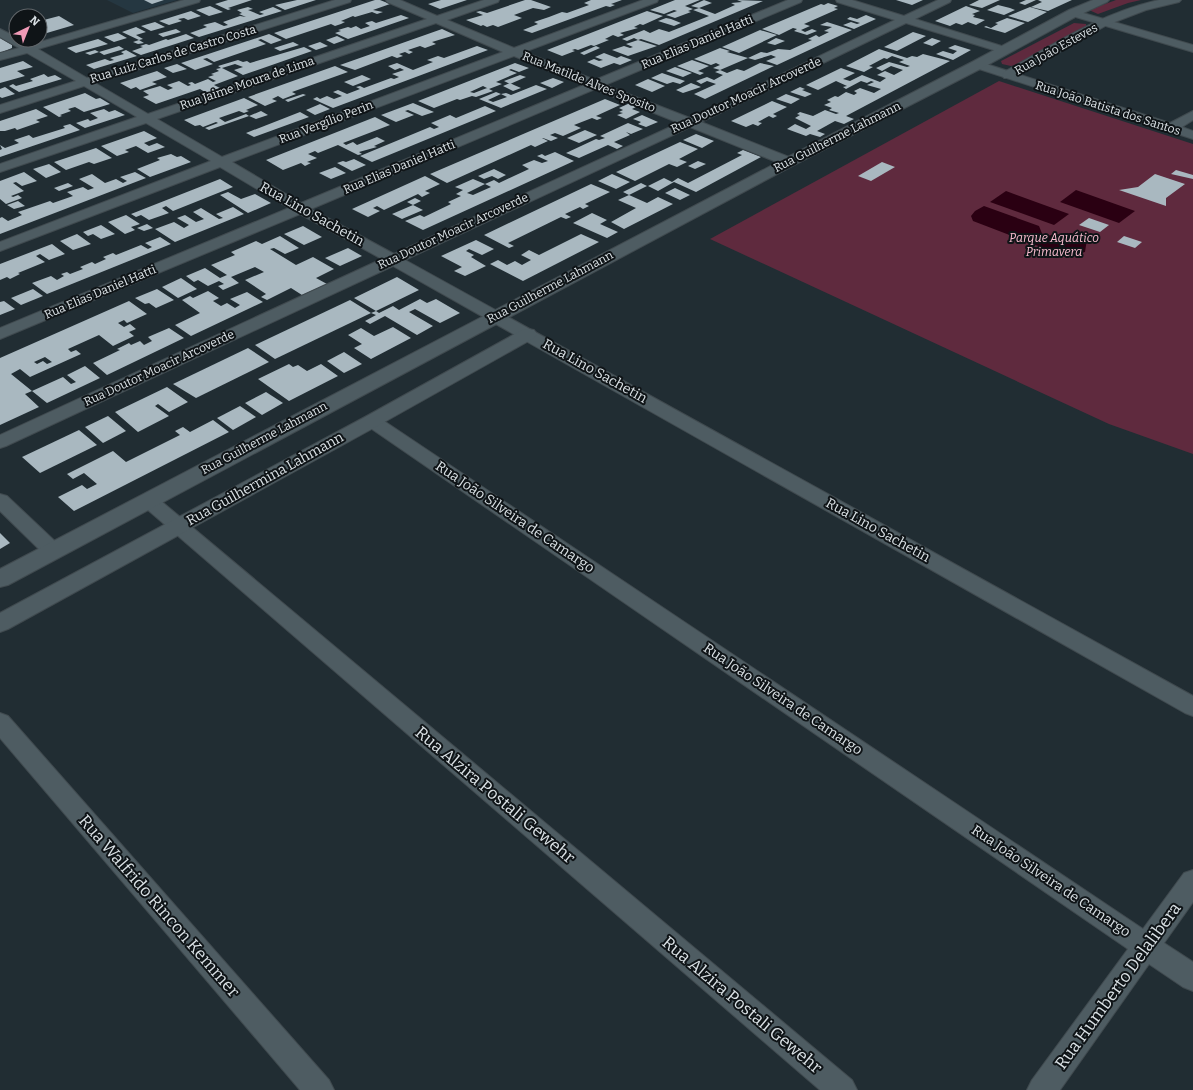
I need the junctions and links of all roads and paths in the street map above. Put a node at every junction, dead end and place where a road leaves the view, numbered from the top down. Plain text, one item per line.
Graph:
1 (194, 0) edge
2 (346, 0) edge
3 (391, 0) edge
4 (494, 0) edge
5 (653, 0) edge
6 (797, 0) edge
7 (841, 0) edge
8 (946, 0) edge
9 (1103, 0) edge
10 (1175, 0) edge
11 (1073, 13) junction
12 (436, 19) junction
13 (905, 19) junction
14 (1103, 22) junction
15 (0, 32) edge
16 (27, 49) junction
17 (1193, 49) edge
18 (1004, 50) junction
19 (513, 52) junction
20 (0, 57) edge
21 (977, 65) junction
22 (1009, 75) junction
23 (83, 82) junction
24 (597, 85) junction
25 (0, 109) edge
26 (1193, 115) edge
27 (145, 118) junction
28 (689, 123) junction
29 (1171, 128) junction
30 (1193, 135) edge
31 (221, 162) junction
32 (789, 162) junction
33 (0, 168) edge
34 (300, 208) junction
35 (0, 247) edge
36 (393, 259) junction
37 (495, 316) junction
38 (0, 334) edge
39 (528, 334) junction
40 (372, 421) junction
41 (0, 442) edge
42 (0, 500) edge
43 (148, 500) junction
44 (180, 526) junction
45 (53, 551) junction
46 (0, 579) edge
47 (0, 623) edge
48 (1193, 706) edge
49 (0, 722) edge
50 (1193, 881) edge
51 (1146, 946) junction
52 (1193, 978) edge
53 (319, 1090) edge
54 (842, 1090) edge
55 (1042, 1090) edge

1 - 16 street
2 - 23 street, Rua Luiz Carlos de Castro Costa
3 - 12 street, Rua Matilde Alves Sposito
4 - 12 street, Rua Jaime Moura de Lima
5 - 19 street, Rua Vergílio Perin
6 - 24 street, Rua Elias Daniel Hatti
7 - 13 street
8 - 13 street, Rua Doutor Moacir Arcoverde
9 - 11 street, Rua Guilherme Lahmann
10 - 14 street, Rua João Esteves
11 - 14 street
11 - 18 street, Rua Guilherme Lahmann
12 - 19 street, Rua Matilde Alves Sposito
12 - 27 street, Rua Jaime Moura de Lima
13 - 18 street
13 - 28 street, Rua Doutor Moacir Arcoverde
14 - 17 street
14 - 22 street, Rua João Esteves
15 - 16 street, Rua Lino Sachetin
16 - 20 street
16 - 23 street, Rua Lino Sachetin
18 - 21 street, Rua Guilherme Lahmann
19 - 24 street, Rua Matilde Alves Sposito
19 - 31 street, Rua Vergílio Perin
21 - 22 street, Rua João Batista dos Santos
21 - 32 street, Rua Guilherme Lahmann
22 - 29 street, Rua João Batista dos Santos
23 - 25 street, Rua Luiz Carlos de Castro Costa
23 - 27 street, Rua Lino Sachetin
24 - 28 street, Rua Matilde Alves Sposito
24 - 34 street, Rua Elias Daniel Hatti
26 - 29 street
27 - 31 street, Rua Lino Sachetin
27 - 33 street, Rua Jaime Moura de Lima
28 - 32 street, Rua Matilde Alves Sposito
28 - 36 street, Rua Doutor Moacir Arcoverde
29 - 30 street, Rua João Batista dos Santos
31 - 34 street, Rua Lino Sachetin
31 - 35 street, Rua Vergílio Perin
32 - 37 street, Rua Guilherme Lahmann
34 - 36 street, Rua Lino Sachetin
34 - 38 street, Rua Elias Daniel Hatti
36 - 37 street, Rua Lino Sachetin
36 - 41 street, Rua Doutor Moacir Arcoverde
37 - 39 street, Rua Lino Sachetin
37 - 43 street, Rua Guilherme Lahmann
39 - 40 street, Rua Guilhermina Lahmann
39 - 48 street, Rua Lino Sachetin
40 - 44 street, Rua Guilhermina Lahmann
40 - 51 street, Rua João Silveira de Camargo
42 - 45 street
43 - 44 street, Rua Alzira Postali Gewehr
43 - 45 street, Rua Guilherme Lahmann
44 - 47 street, Rua Guilhermina Lahmann
44 - 54 street, Rua Alzira Postali Gewehr
45 - 46 street, Rua Guilherme Lahmann
49 - 53 street, Rua Walfrido Rincon Kemmer
50 - 51 street, Rua Humberto Delalibera
51 - 52 street, Rua João Silveira de Camargo
51 - 55 street, Rua Humberto Delalibera

